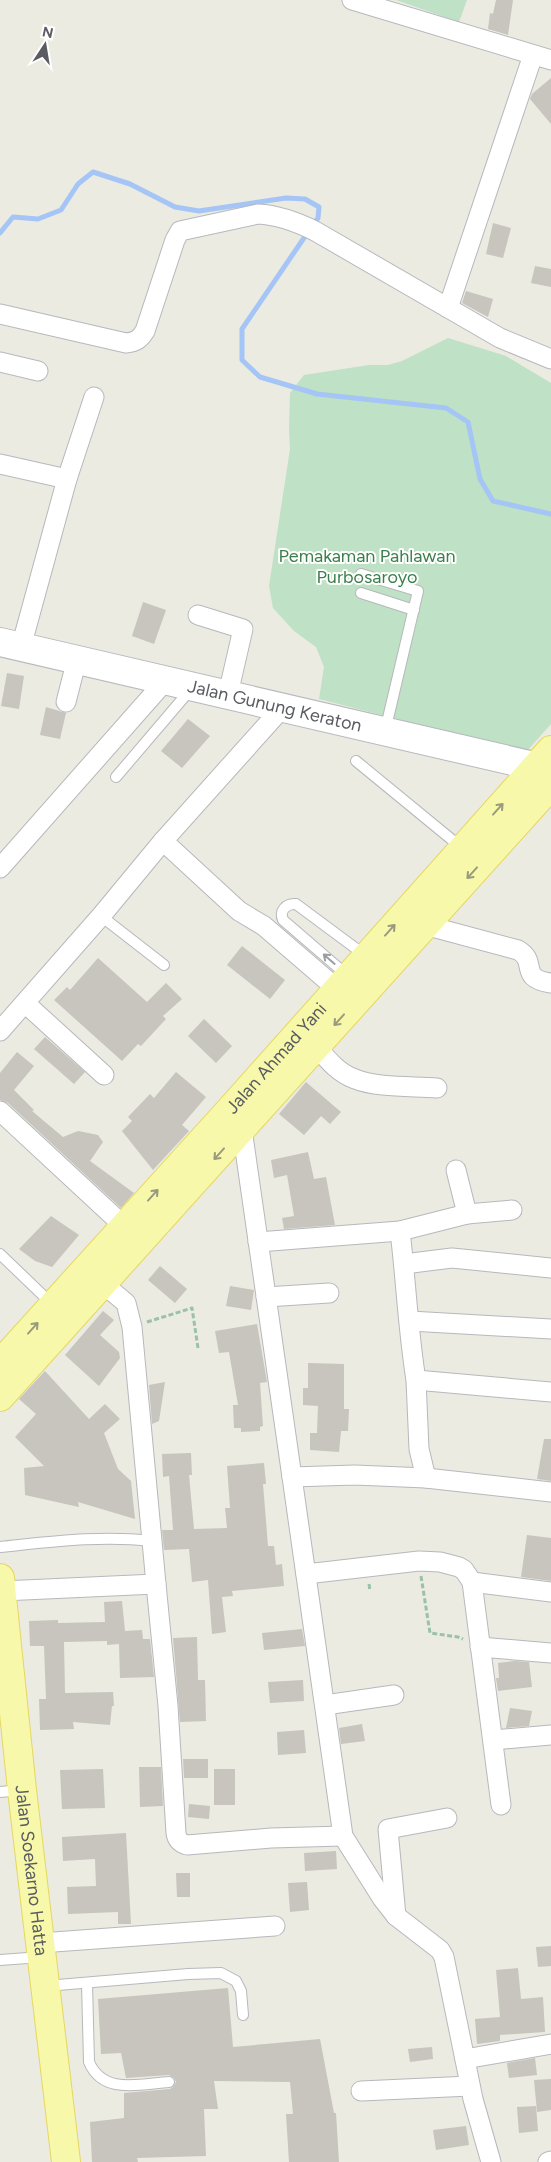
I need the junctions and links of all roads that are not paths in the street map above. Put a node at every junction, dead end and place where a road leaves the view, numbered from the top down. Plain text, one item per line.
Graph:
1 (352, 0) edge
2 (533, 54) junction
3 (551, 60) edge
4 (448, 308) junction
5 (0, 314) edge
6 (551, 360) edge
7 (0, 362) edge
8 (38, 371) dead end
9 (94, 397) dead end
10 (0, 464) edge
11 (66, 479) junction
12 (361, 574) dead end
13 (361, 592) dead end
14 (414, 610) junction
15 (198, 615) dead end
16 (11, 644) edge
17 (78, 659) junction
18 (166, 680) junction
19 (193, 686) junction
20 (228, 694) junction
21 (66, 702) dead end
22 (283, 707) junction
23 (385, 731) junction
24 (356, 760) dead end
25 (548, 775) edge
26 (116, 777) dead end
27 (163, 841) junction
28 (463, 848) junction
29 (0, 868) edge
30 (101, 916) junction
31 (425, 925) junction
32 (375, 963) junction
33 (164, 965) dead end
34 (551, 983) edge
35 (351, 985) junction
36 (24, 1003) junction
37 (0, 1031) edge
38 (316, 1046) junction
39 (104, 1075) dead end
40 (437, 1088) dead end
41 (0, 1111) edge
42 (236, 1119) junction
43 (456, 1170) dead end
44 (512, 1210) dead end
45 (467, 1214) junction
46 (124, 1226) junction
47 (400, 1231) junction
48 (258, 1242) junction
49 (0, 1254) edge
50 (404, 1264) junction
51 (551, 1268) edge
52 (102, 1283) junction
53 (329, 1293) dead end
54 (266, 1296) junction
55 (61, 1313) junction
56 (410, 1321) junction
57 (551, 1329) edge
58 (0, 1364) edge
59 (416, 1380) junction
60 (551, 1392) edge
61 (0, 1397) edge
62 (292, 1477) junction
63 (426, 1478) junction
64 (551, 1492) edge
65 (151, 1541) junction
66 (0, 1546) edge
67 (306, 1574) junction
68 (472, 1582) junction
69 (156, 1584) junction
70 (1, 1585) edge
71 (551, 1592) edge
72 (480, 1647) junction
73 (551, 1654) edge
74 (4, 1668) edge
75 (394, 1695) dead end
76 (325, 1706) junction
77 (551, 1735) edge
78 (493, 1740) junction
79 (10, 1791) edge
80 (501, 1805) dead end
81 (447, 1818) dead end
82 (343, 1836) junction
83 (396, 1916) junction
84 (275, 1926) dead end
85 (40, 1950) junction
86 (0, 1960) edge
87 (87, 1982) junction
88 (45, 1986) junction
89 (243, 2015) dead end
90 (551, 2044) edge
91 (465, 2059) junction
92 (169, 2082) dead end
93 (470, 2086) junction
94 (361, 2091) dead end
95 (66, 2162) edge
96 (491, 2162) edge

1 - 2 street
2 - 3 street
2 - 4 street
4 - 5 street
4 - 6 street
7 - 8 street
9 - 11 street
10 - 11 street
11 - 16 street
12 - 14 lane
13 - 14 lane
14 - 23 lane
15 - 20 street
16 - 17 street, Jalan Gunung Keraton
17 - 18 street, Jalan Gunung Keraton
17 - 21 street
18 - 19 street, Jalan Gunung Keraton
18 - 29 street
19 - 20 street, Jalan Gunung Keraton
19 - 26 lane
20 - 22 street, Jalan Gunung Keraton
22 - 23 street, Jalan Gunung Keraton
22 - 27 street
23 - 25 street, Jalan Gunung Keraton
24 - 28 lane
28 -> 25 main road, Jalan Ahmad Yani
25 -> 31 main road, Jalan Ahmad Yani
27 - 30 street
27 - 35 street
32 -> 28 main road, Jalan Ahmad Yani
30 - 33 lane
30 - 36 street
31 - 32 main road, Jalan Ahmad Yani
31 - 34 street
32 - 35 main road, Jalan Ahmad Yani
35 -> 32 lane
35 -> 38 main road, Jalan Ahmad Yani
35 - 42 main road, Jalan Ahmad Yani
36 - 37 street
36 - 39 street
38 - 40 street
38 - 42 main road, Jalan Ahmad Yani
41 - 46 street
46 -> 42 main road, Jalan Ahmad Yani
42 - 48 street
42 -> 52 main road, Jalan Ahmad Yani
43 - 45 street
44 - 45 street
45 - 47 street
46 - 55 main road, Jalan Ahmad Yani
47 - 48 street
47 - 50 street
48 - 54 street
49 - 55 lane
50 - 51 street
50 - 56 street
52 - 55 main road, Jalan Ahmad Yani
52 - 65 street
53 - 54 street
54 - 62 street
58 -> 55 main road, Jalan Ahmad Yani
55 - 61 main road, Jalan Ahmad Yani
56 - 57 street
56 - 59 street
59 - 60 street
59 - 63 street
62 - 63 street
62 - 67 street
63 - 64 street
65 - 66 lane
65 - 69 street
67 - 68 street
67 - 76 street
68 - 71 street
68 - 72 street
69 - 70 street
69 - 82 street
70 - 74 main road, Jalan Soekarno Hatta
72 - 73 street
72 - 78 street
74 - 79 main road, Jalan Soekarno Hatta
75 - 76 street
76 - 82 street
77 - 78 street
78 - 80 street
79 - 85 main road, Jalan Soekarno Hatta
81 - 83 street
82 - 83 street
83 - 91 street
84 - 85 street
85 - 86 lane
85 - 88 main road, Jalan Soekarno Hatta
87 - 88 lane
87 - 89 lane
87 - 92 lane
88 - 95 main road, Jalan Soekarno Hatta
90 - 91 street
91 - 93 street
93 - 94 street
93 - 96 street

